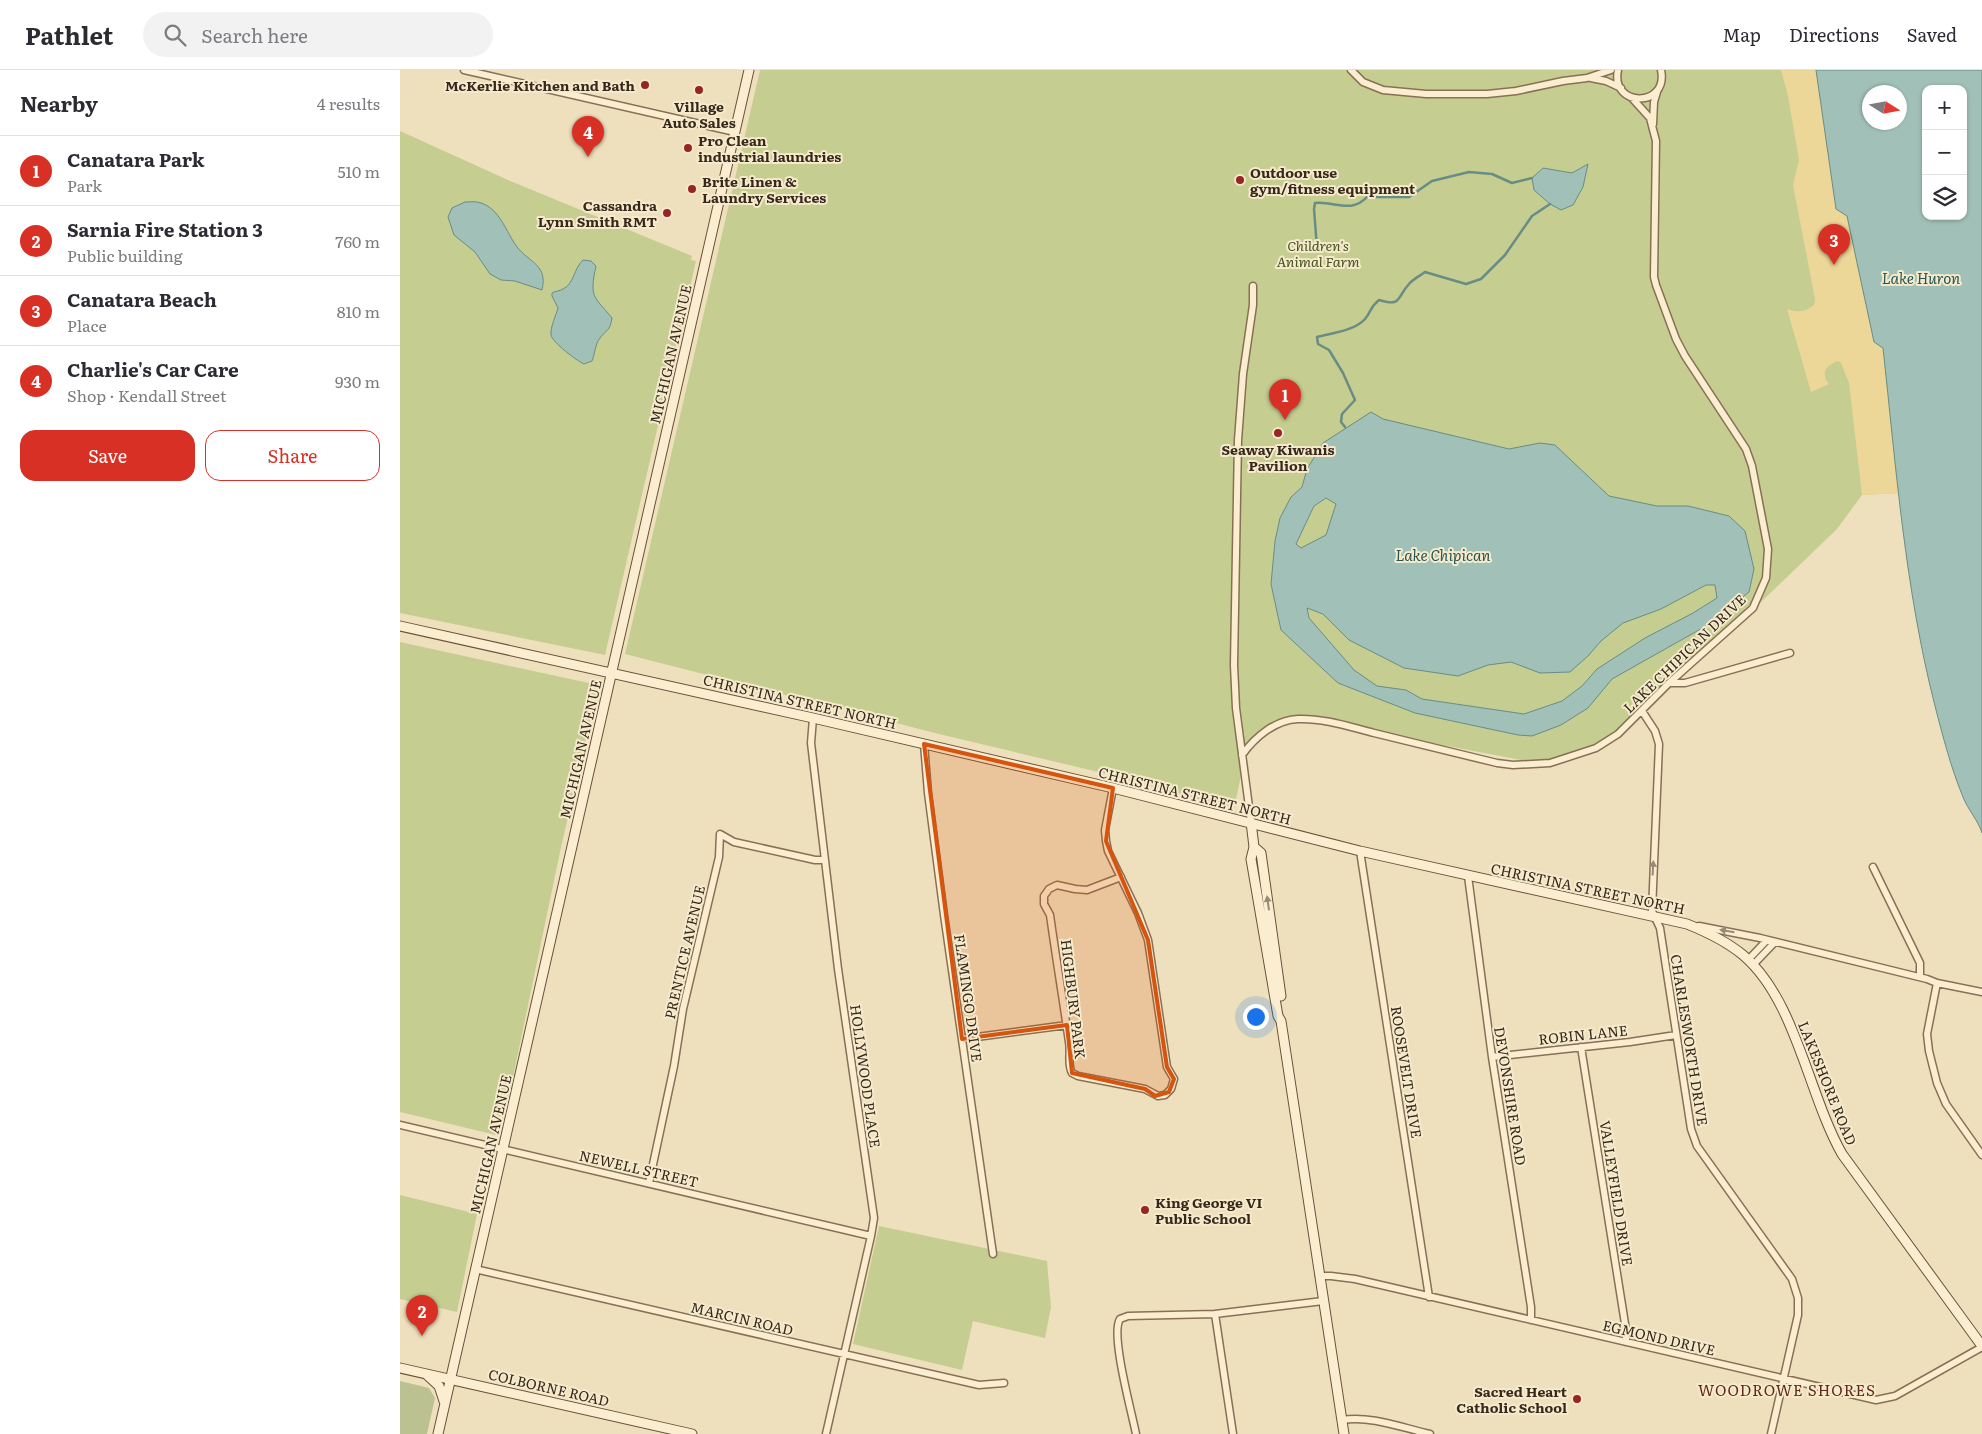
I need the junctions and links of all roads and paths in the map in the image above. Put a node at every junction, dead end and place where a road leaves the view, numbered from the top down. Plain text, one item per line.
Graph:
1 (464, 70) edge
2 (749, 70) edge
3 (1350, 70) edge
4 (1611, 70) edge
5 (1618, 70) edge
6 (1661, 70) edge
7 (1587, 78) junction
8 (1621, 88) junction
9 (1658, 88) junction
10 (1631, 97) junction
11 (1653, 125) junction
12 (735, 132) junction
13 (1253, 286) dead end
14 (400, 626) edge
15 (1790, 653) dead end
16 (612, 672) junction
17 (1669, 683) junction
18 (1642, 711) junction
19 (813, 718) junction
20 (924, 744) junction
21 (1242, 755) junction
22 (1113, 788) junction
23 (1251, 822) junction
24 (1360, 851) junction
25 (825, 860) junction
26 (1873, 867) dead end
27 (1468, 876) junction
28 (1120, 877) junction
29 (1654, 916) junction
30 (1687, 924) junction
31 (1767, 940) junction
32 (1775, 942) junction
33 (1750, 962) junction
34 (1920, 977) junction
35 (1937, 983) junction
36 (1982, 992) edge
37 (1067, 1025) junction
38 (1676, 1035) junction
39 (962, 1039) junction
40 (1582, 1047) junction
41 (1492, 1056) junction
42 (400, 1125) edge
43 (502, 1149) junction
44 (1982, 1155) edge
45 (648, 1183) junction
46 (871, 1236) junction
47 (993, 1254) dead end
48 (475, 1269) junction
49 (1319, 1276) junction
50 (1429, 1296) junction
51 (1323, 1301) junction
52 (1215, 1314) junction
53 (1531, 1320) junction
54 (1626, 1342) junction
55 (1982, 1346) edge
56 (844, 1353) junction
57 (400, 1368) edge
58 (425, 1373) junction
59 (450, 1379) junction
60 (1784, 1379) junction
61 (1004, 1383) dead end
62 (444, 1405) junction
63 (1342, 1420) junction
64 (654, 1430) edge
65 (438, 1434) edge
66 (692, 1434) edge
67 (826, 1434) edge
68 (1136, 1434) edge
69 (1233, 1434) edge
70 (1344, 1434) edge
71 (1430, 1434) edge
72 (1771, 1434) edge

1 - 12 street
2 - 12 main road, MICHIGAN AVENUE
3 - 7 street
4 - 7 street
5 - 8 street
6 - 9 street, LAKE CHIPICAN DRIVE
7 - 8 street
8 - 10 street, LAKE CHIPICAN DRIVE
9 - 10 street
9 - 11 street, LAKE CHIPICAN DRIVE
10 - 11 street, LAKE CHIPICAN DRIVE
11 - 17 street, LAKE CHIPICAN DRIVE
12 - 16 main road, MICHIGAN AVENUE
13 - 21 street
14 - 16 main road, CHRISTINA STREET NORTH
15 - 17 street
16 - 19 main road, CHRISTINA STREET NORTH
16 - 43 main road, MICHIGAN AVENUE
17 - 18 street, LAKE CHIPICAN DRIVE
18 - 21 street, LAKE CHIPICAN DRIVE
29 -> 18 street, CHARLESWORTH DRIVE
19 - 20 main road, CHRISTINA STREET NORTH
19 - 25 street, HOLLYWOOD PLACE
20 - 22 main road, CHRISTINA STREET NORTH
20 - 39 street, FLAMINGO DRIVE
21 - 23 street
22 - 23 main road, CHRISTINA STREET NORTH
22 - 28 street, HIGHBURY PARK
23 - 24 main road, CHRISTINA STREET NORTH
23 - 49 main road
24 - 27 main road, CHRISTINA STREET NORTH
24 - 50 street, ROOSEVELT DRIVE
25 - 45 street, PRENTICE AVENUE
25 - 46 street, HOLLYWOOD PLACE
26 - 34 street
27 - 29 main road, CHRISTINA STREET NORTH
27 - 41 street, DEVONSHIRE ROAD
28 - 37 street, HIGHBURY PARK
28 - 37 street, HIGHBURY PARK
29 - 30 main road, CHRISTINA STREET NORTH
29 - 38 street, CHARLESWORTH DRIVE
31 -> 30 street, CHRISTINA STREET NORTH
30 - 33 main road, LAKESHORE ROAD
31 - 32 street, CHRISTINA STREET NORTH
31 - 33 street
32 - 33 street
32 - 34 street, CHRISTINA STREET NORTH
33 - 55 main road, LAKESHORE ROAD
34 - 35 street, CHRISTINA STREET NORTH
35 - 36 street, CHRISTINA STREET NORTH
35 - 44 street
37 - 39 street
38 - 40 street, ROBIN LANE
38 - 60 street, CHARLESWORTH DRIVE
39 - 47 street, FLAMINGO DRIVE
40 - 41 street, ROBIN LANE
40 - 54 street, VALLEYFIELD DRIVE
41 - 53 street, DEVONSHIRE ROAD
42 - 43 street, NEWELL STREET
43 - 45 street, NEWELL STREET
43 - 48 main road, MICHIGAN AVENUE
45 - 46 street, NEWELL STREET
46 - 56 street, HOLLYWOOD PLACE
48 - 56 street, MARCIN ROAD
48 - 59 main road, MICHIGAN AVENUE
49 - 50 street, EGMOND DRIVE
49 - 51 main road
50 - 53 street, EGMOND DRIVE
51 - 52 street
51 - 63 main road
52 - 68 street
52 - 69 street
53 - 54 street, EGMOND DRIVE
54 - 60 street, EGMOND DRIVE
55 - 60 street, EGMOND DRIVE
56 - 61 street, MARCIN ROAD
56 - 67 street, HOLLYWOOD PLACE
57 - 58 main road, COLBORNE ROAD
58 - 59 main road, COLBORNE ROAD
58 - 62 main road
59 - 62 main road, MICHIGAN AVENUE
59 - 64 main road, COLBORNE ROAD
60 - 72 street, CHARLESWORTH DRIVE
62 - 65 main road, MICHIGAN AVENUE
63 - 70 main road
63 - 71 street
64 - 66 main road, COLBORNE ROAD

